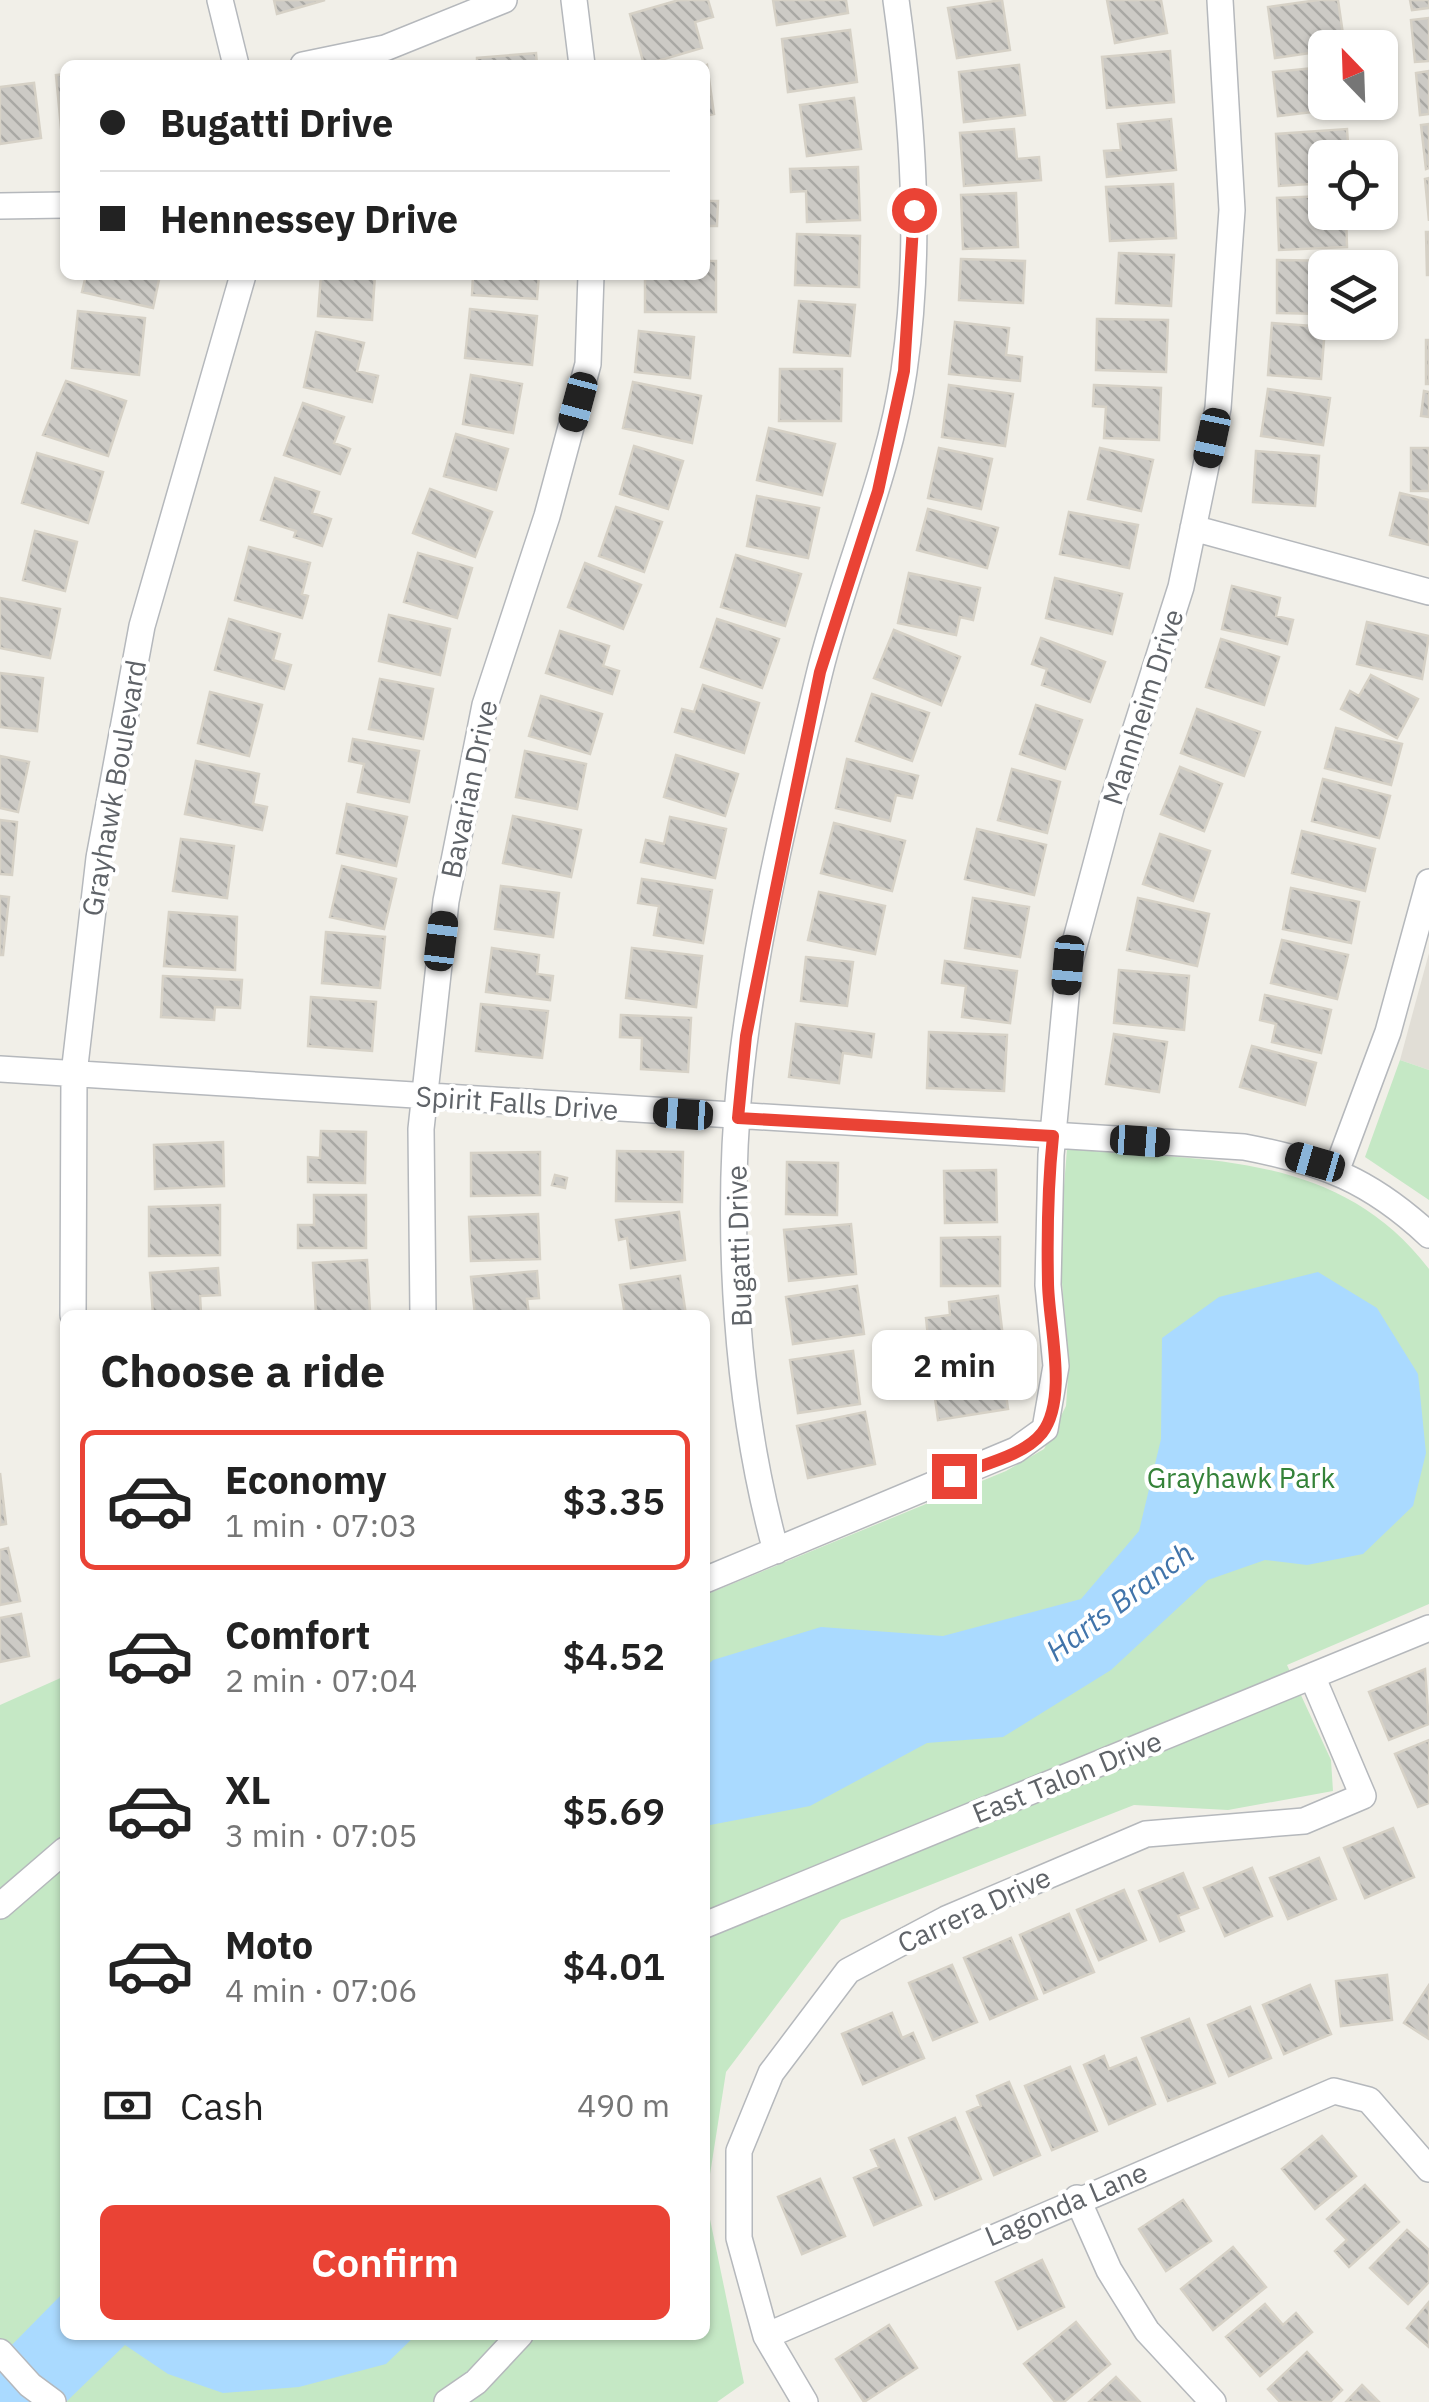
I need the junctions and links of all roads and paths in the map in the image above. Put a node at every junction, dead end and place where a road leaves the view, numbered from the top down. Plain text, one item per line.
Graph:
1 (220, 0) edge
2 (504, 0) edge
3 (574, 0) edge
4 (896, 0) edge
5 (1220, 0) edge
6 (235, 60) edge
7 (327, 60) edge
8 (581, 60) edge
9 (60, 205) edge
10 (0, 206) edge
11 (242, 280) edge
12 (591, 280) edge
13 (1193, 528) junction
14 (1429, 592) edge
15 (1429, 882) edge
16 (0, 1069) edge
17 (74, 1074) junction
18 (424, 1097) junction
19 (738, 1118) junction
20 (1053, 1136) junction
21 (1337, 1169) junction
22 (1429, 1235) edge
23 (73, 1310) edge
24 (423, 1310) edge
25 (776, 1550) junction
26 (710, 1578) edge
27 (1429, 1628) edge
28 (1312, 1676) junction
29 (60, 1854) edge
30 (0, 1906) edge
31 (710, 1923) edge
32 (1429, 2169) edge
33 (1077, 2198) junction
34 (766, 2336) junction
35 (515, 2340) edge
36 (0, 2352) edge
37 (455, 2398) edge
38 (54, 2402) edge
39 (806, 2402) edge
40 (1213, 2402) edge

1 - 6 street
2 - 7 street
3 - 8 street
4 - 19 street, Bugatti Drive
5 - 13 street, Mannheim Drive
9 - 10 street
11 - 17 street, Grayhawk Boulevard
12 - 18 street, Bavarian Drive
13 - 14 street
13 - 20 street, Mannheim Drive
15 - 21 street
16 - 17 street, Spirit Falls Drive
17 - 18 street, Spirit Falls Drive
17 - 23 street, Grayhawk Boulevard
18 - 19 street, Spirit Falls Drive
18 - 24 street, Bavarian Drive
19 - 20 street, Spirit Falls Drive
19 - 25 street, Bugatti Drive
20 - 21 street, Spirit Falls Drive
20 - 25 street, Mannheim Drive
21 - 22 street, Spirit Falls Drive
25 - 26 street
27 - 28 street, East Talon Drive
28 - 31 street, East Talon Drive
28 - 34 street, Carrera Drive
29 - 30 street
32 - 33 street, Lagonda Lane
33 - 34 street, Lagonda Lane
33 - 40 street
34 - 39 street
35 - 37 street
36 - 38 street

